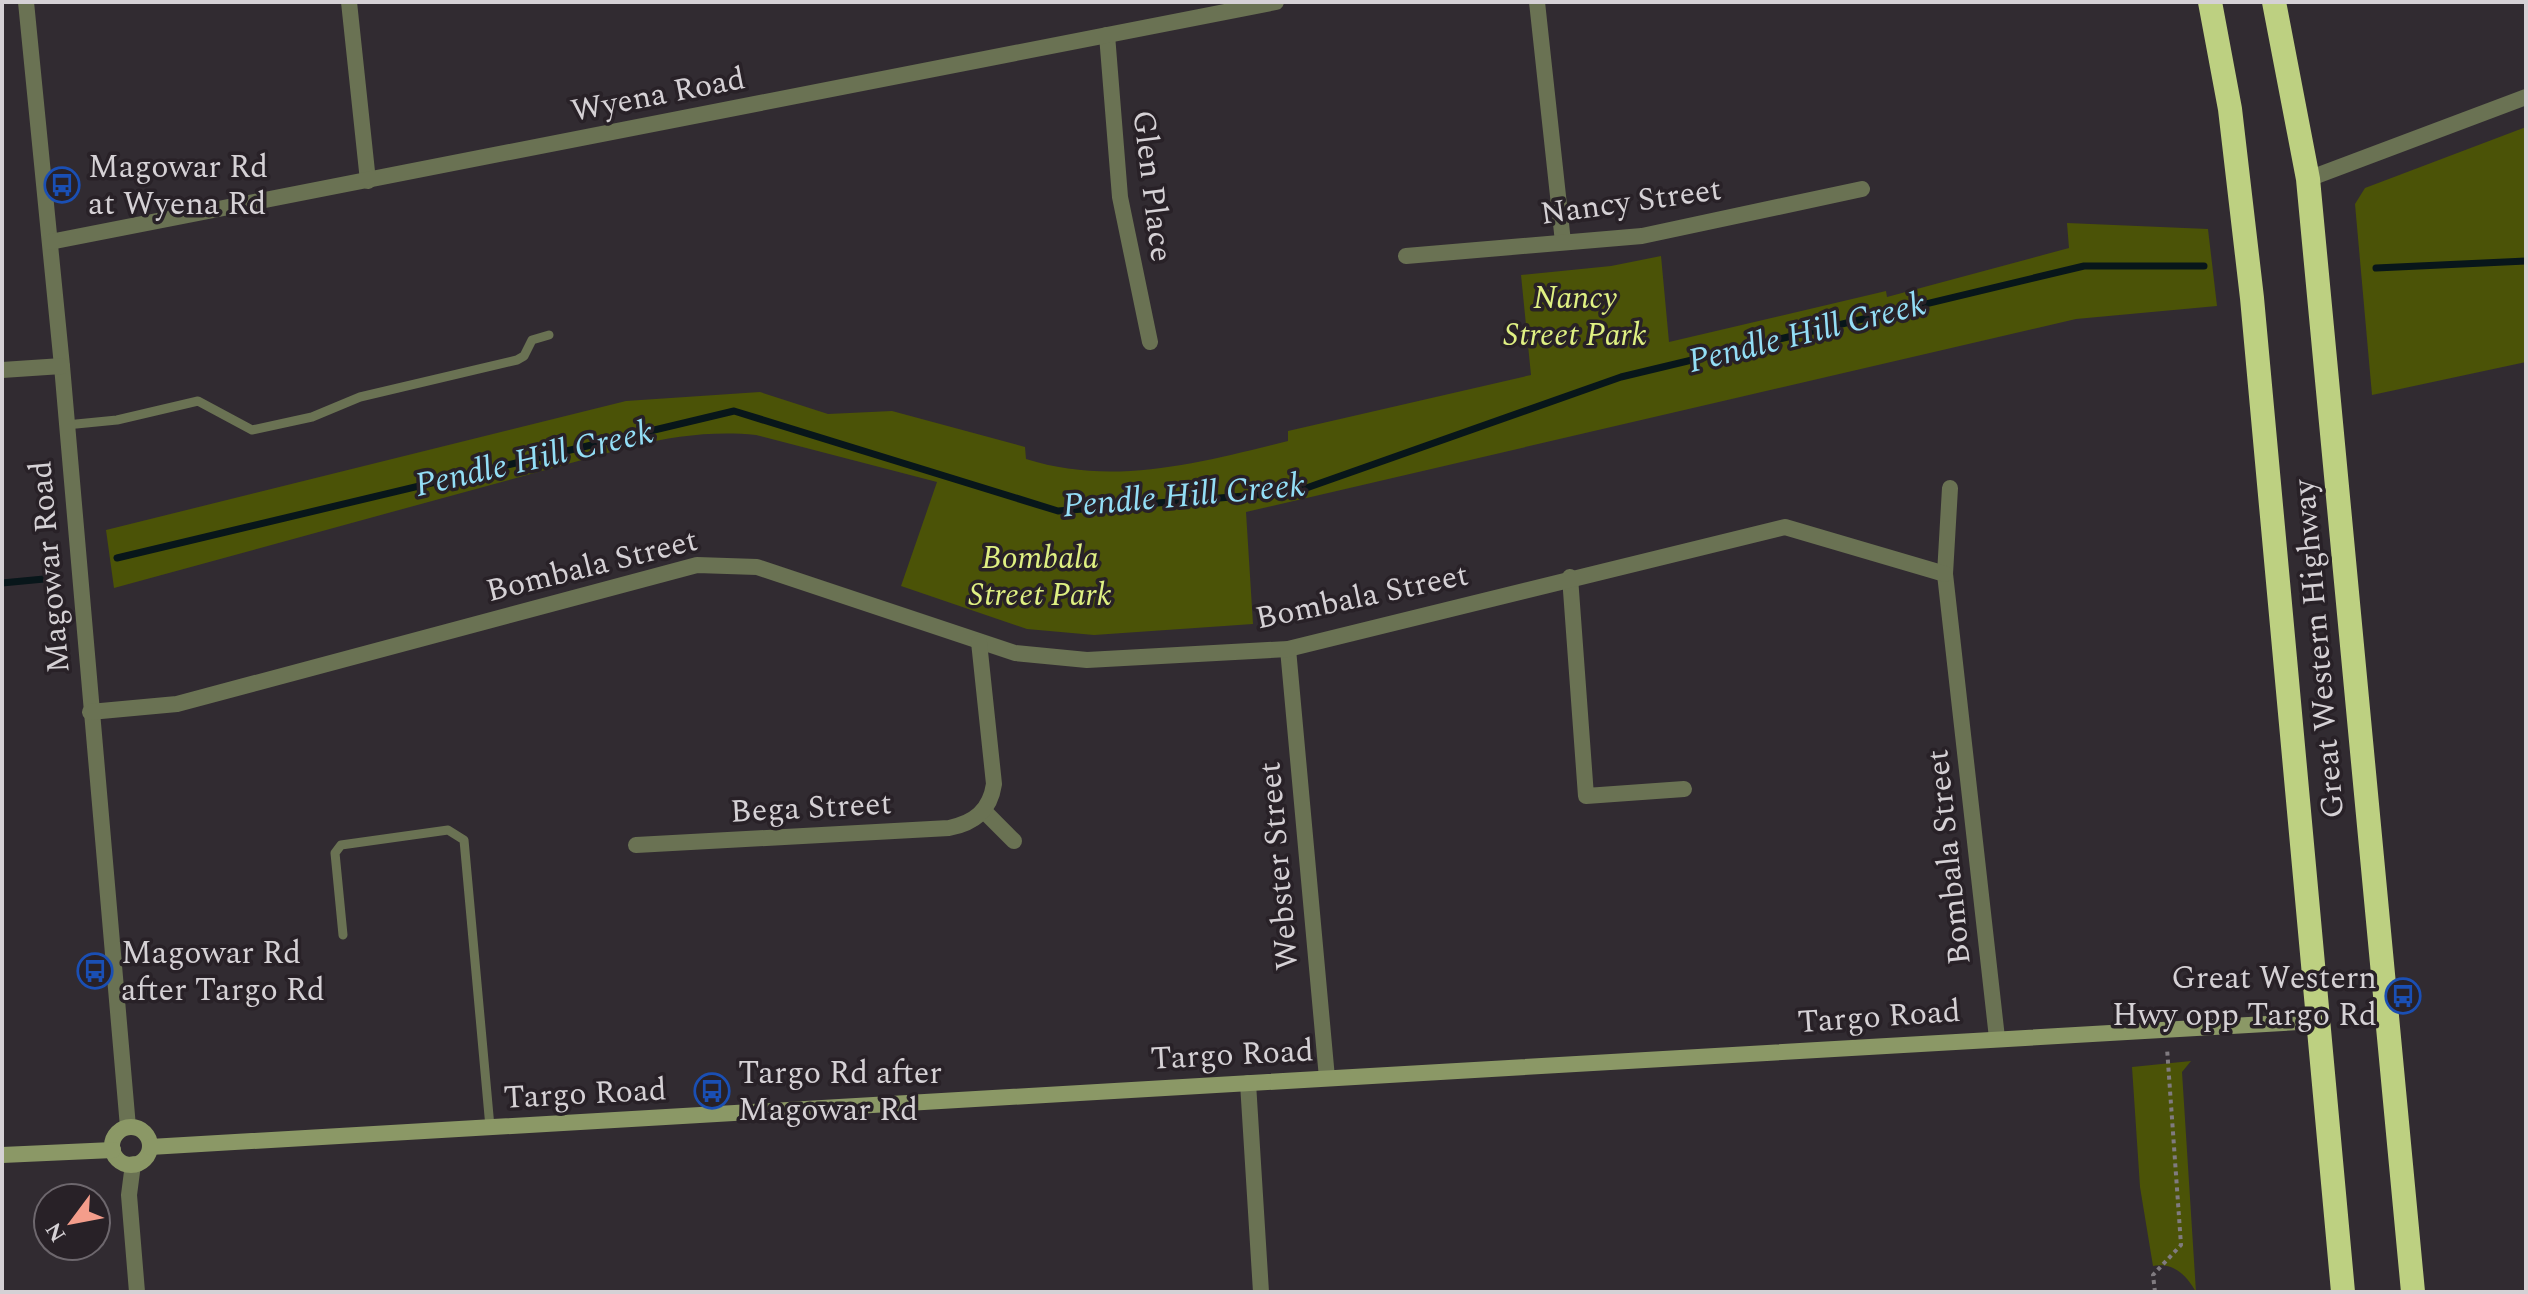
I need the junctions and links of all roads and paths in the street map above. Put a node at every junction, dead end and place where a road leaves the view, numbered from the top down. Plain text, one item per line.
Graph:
1 (26, 2) edge
2 (349, 2) edge
3 (1276, 2) edge
4 (1537, 2) edge
5 (2210, 2) edge
6 (2274, 2) edge
7 (1107, 35) junction
8 (2526, 97) edge
9 (2308, 179) junction
10 (368, 181) junction
11 (1862, 189) dead end
12 (50, 242) junction
13 (1563, 242) junction
14 (1406, 256) dead end
15 (549, 335) dead end
16 (1150, 342) dead end
17 (62, 366) junction
18 (2, 370) edge
19 (66, 425) junction
20 (1950, 488) dead end
21 (1945, 574) junction
22 (1570, 577) junction
23 (979, 642) junction
24 (1288, 649) junction
25 (90, 712) junction
26 (1684, 789) dead end
27 (984, 811) junction
28 (1014, 841) dead end
29 (636, 845) dead end
30 (343, 935) dead end
31 (2317, 1021) junction
32 (2166, 1029) junction
33 (1997, 1038) junction
34 (1327, 1078) junction
35 (1248, 1083) junction
36 (128, 1127) junction
37 (490, 1127) junction
38 (150, 1147) junction
39 (113, 1150) junction
40 (2, 1155) edge
41 (133, 1164) junction
42 (137, 1292) edge
43 (1261, 1292) edge
44 (2155, 1292) edge
45 (2343, 1292) edge
46 (2413, 1292) edge

1 - 12 street, Magowar Road
2 - 10 street
3 - 7 street, Wyena Road
4 - 13 street
5 - 31 highway, Great Western Highway
6 - 9 highway, Great Western Highway
7 - 10 street, Wyena Road
7 - 16 street, Glen Place
8 - 9 street
9 - 46 highway, Great Western Highway
10 - 12 street, Wyena Road
11 - 13 street, Nancy Street
12 - 17 street, Magowar Road
13 - 14 street, Nancy Street
15 - 19 lane
17 - 18 street
17 - 19 street, Magowar Road
19 - 25 street, Magowar Road
20 - 21 street, Bombala Street
21 - 22 street, Bombala Street
21 - 33 street, Bombala Street
22 - 24 street, Bombala Street
22 - 26 street
23 - 24 street, Bombala Street
23 - 25 street, Bombala Street
23 - 27 street
24 - 34 street, Webster Street
25 - 36 street, Magowar Road
27 - 28 street
27 - 29 street, Bega Street
30 - 37 lane
31 - 32 street, Targo Road
31 - 45 highway, Great Western Highway
32 - 33 street, Targo Road
32 - 44 path
33 - 34 street, Targo Road
34 - 35 street, Targo Road
35 - 37 street, Targo Road
35 - 43 street
36 - 38 street
36 - 39 street
37 - 38 street, Targo Road
38 - 41 street
39 - 40 street
39 - 41 street
41 - 42 street

